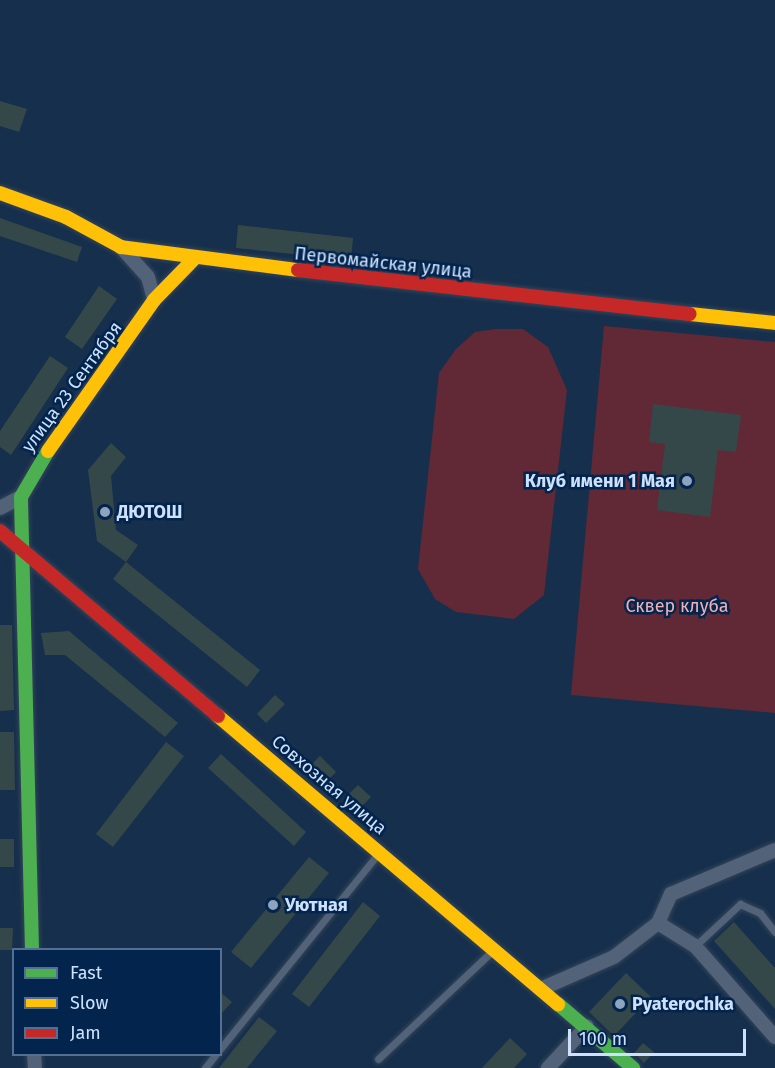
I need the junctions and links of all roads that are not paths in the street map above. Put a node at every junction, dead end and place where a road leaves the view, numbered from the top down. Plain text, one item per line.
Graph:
1 (0, 193) edge
2 (121, 247) junction
3 (193, 260) junction
4 (154, 300) junction
5 (775, 323) edge
6 (21, 496) junction
7 (0, 508) edge
8 (0, 531) edge
9 (23, 550) junction
10 (775, 850) edge
11 (380, 851) junction
12 (658, 923) junction
13 (775, 932) edge
14 (695, 946) junction
15 (32, 948) edge
16 (495, 948) junction
17 (543, 988) junction
18 (587, 1026) junction
19 (775, 1037) edge
20 (222, 1047) edge
21 (214, 1056) edge
22 (378, 1059) dead end
23 (205, 1068) edge
24 (548, 1068) edge
25 (633, 1068) edge

1 - 2 street, Первомайская улица
2 - 3 street, Первомайская улица
2 - 4 street
3 - 4 street, улица 23 Сентября
3 - 5 street, Первомайская улица
4 - 6 street, улица 23 Сентября
6 - 7 street
6 - 9 street, улица 23 Сентября
8 - 9 street, Совхозная улица
9 - 11 street, Совхозная улица
9 - 15 street, улица 23 Сентября
10 - 12 street
11 - 16 street, Совхозная улица
11 - 20 lane
12 - 14 street
12 - 17 street
13 - 14 lane
14 - 19 street
16 - 17 street, Совхозная улица
16 - 22 lane
17 - 18 street, Совхозная улица
18 - 24 street
18 - 25 street, Совхозная улица
21 - 23 lane

